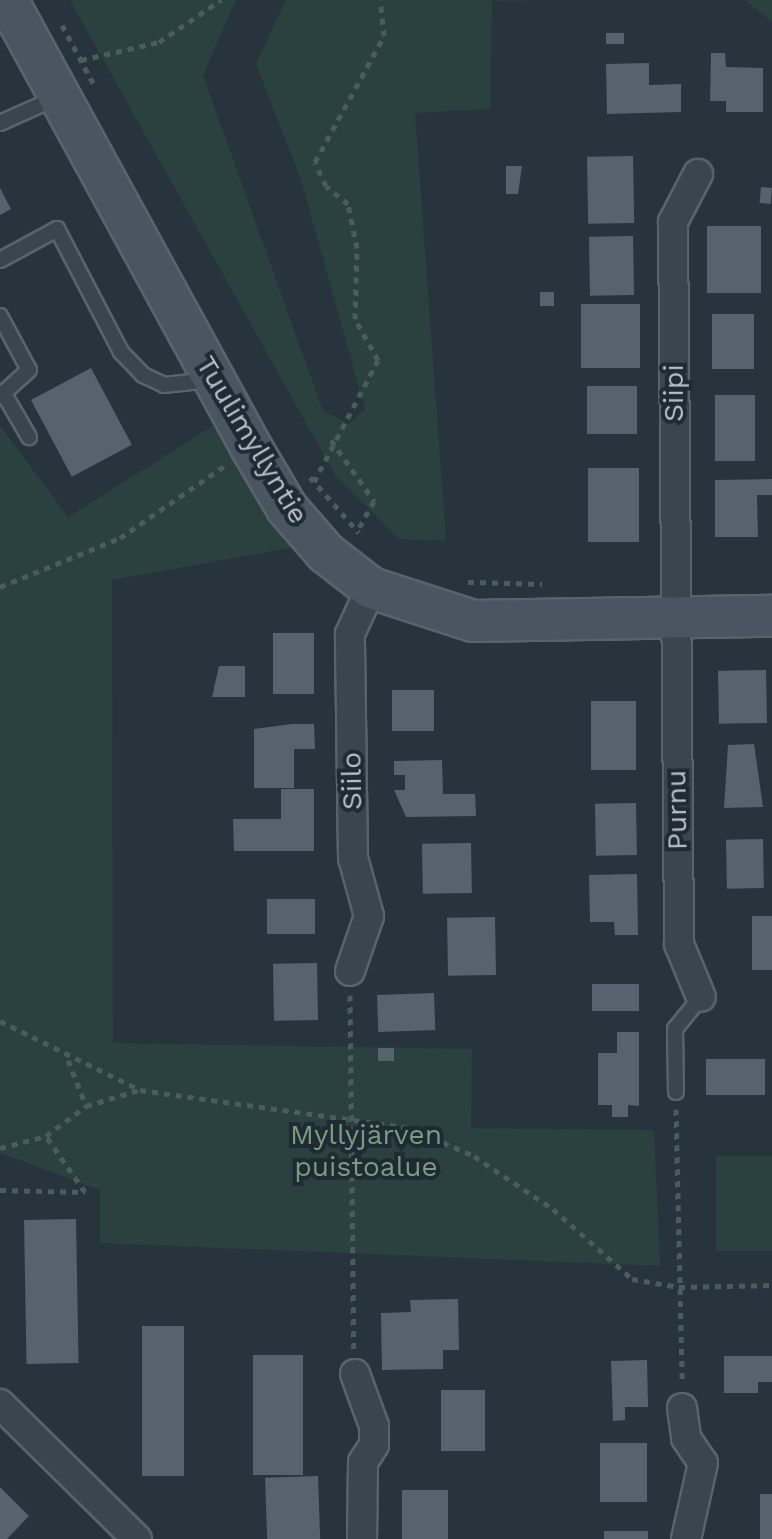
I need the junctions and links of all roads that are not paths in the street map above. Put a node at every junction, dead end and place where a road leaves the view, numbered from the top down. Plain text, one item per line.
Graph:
1 (7, 0) edge
2 (78, 92) junction
3 (0, 123) edge
4 (698, 174) dead end
5 (0, 260) edge
6 (0, 316) edge
7 (214, 379) junction
8 (2, 395) edge
9 (29, 437) dead end
10 (371, 588) junction
11 (772, 616) edge
12 (675, 618) junction
13 (350, 971) road end
14 (701, 997) joint
15 (676, 1092) road end
16 (355, 1374) road end
17 (0, 1404) edge
18 (682, 1408) road end
19 (137, 1539) edge
20 (362, 1539) edge
21 (686, 1539) edge

1 - 2 street, Tuulimyllyntie
2 - 3 lane
2 - 7 street, Tuulimyllyntie
4 - 12 street, Siipi
5 - 7 lane
6 - 8 lane
7 - 10 street, Tuulimyllyntie
8 - 9 lane
10 - 12 street, Tuulimyllyntie
10 - 13 street, Siilo
11 - 12 street, Tuulimyllyntie
12 - 14 street, Purnu
14 - 15 lane
16 - 20 street
17 - 19 street
18 - 21 street

